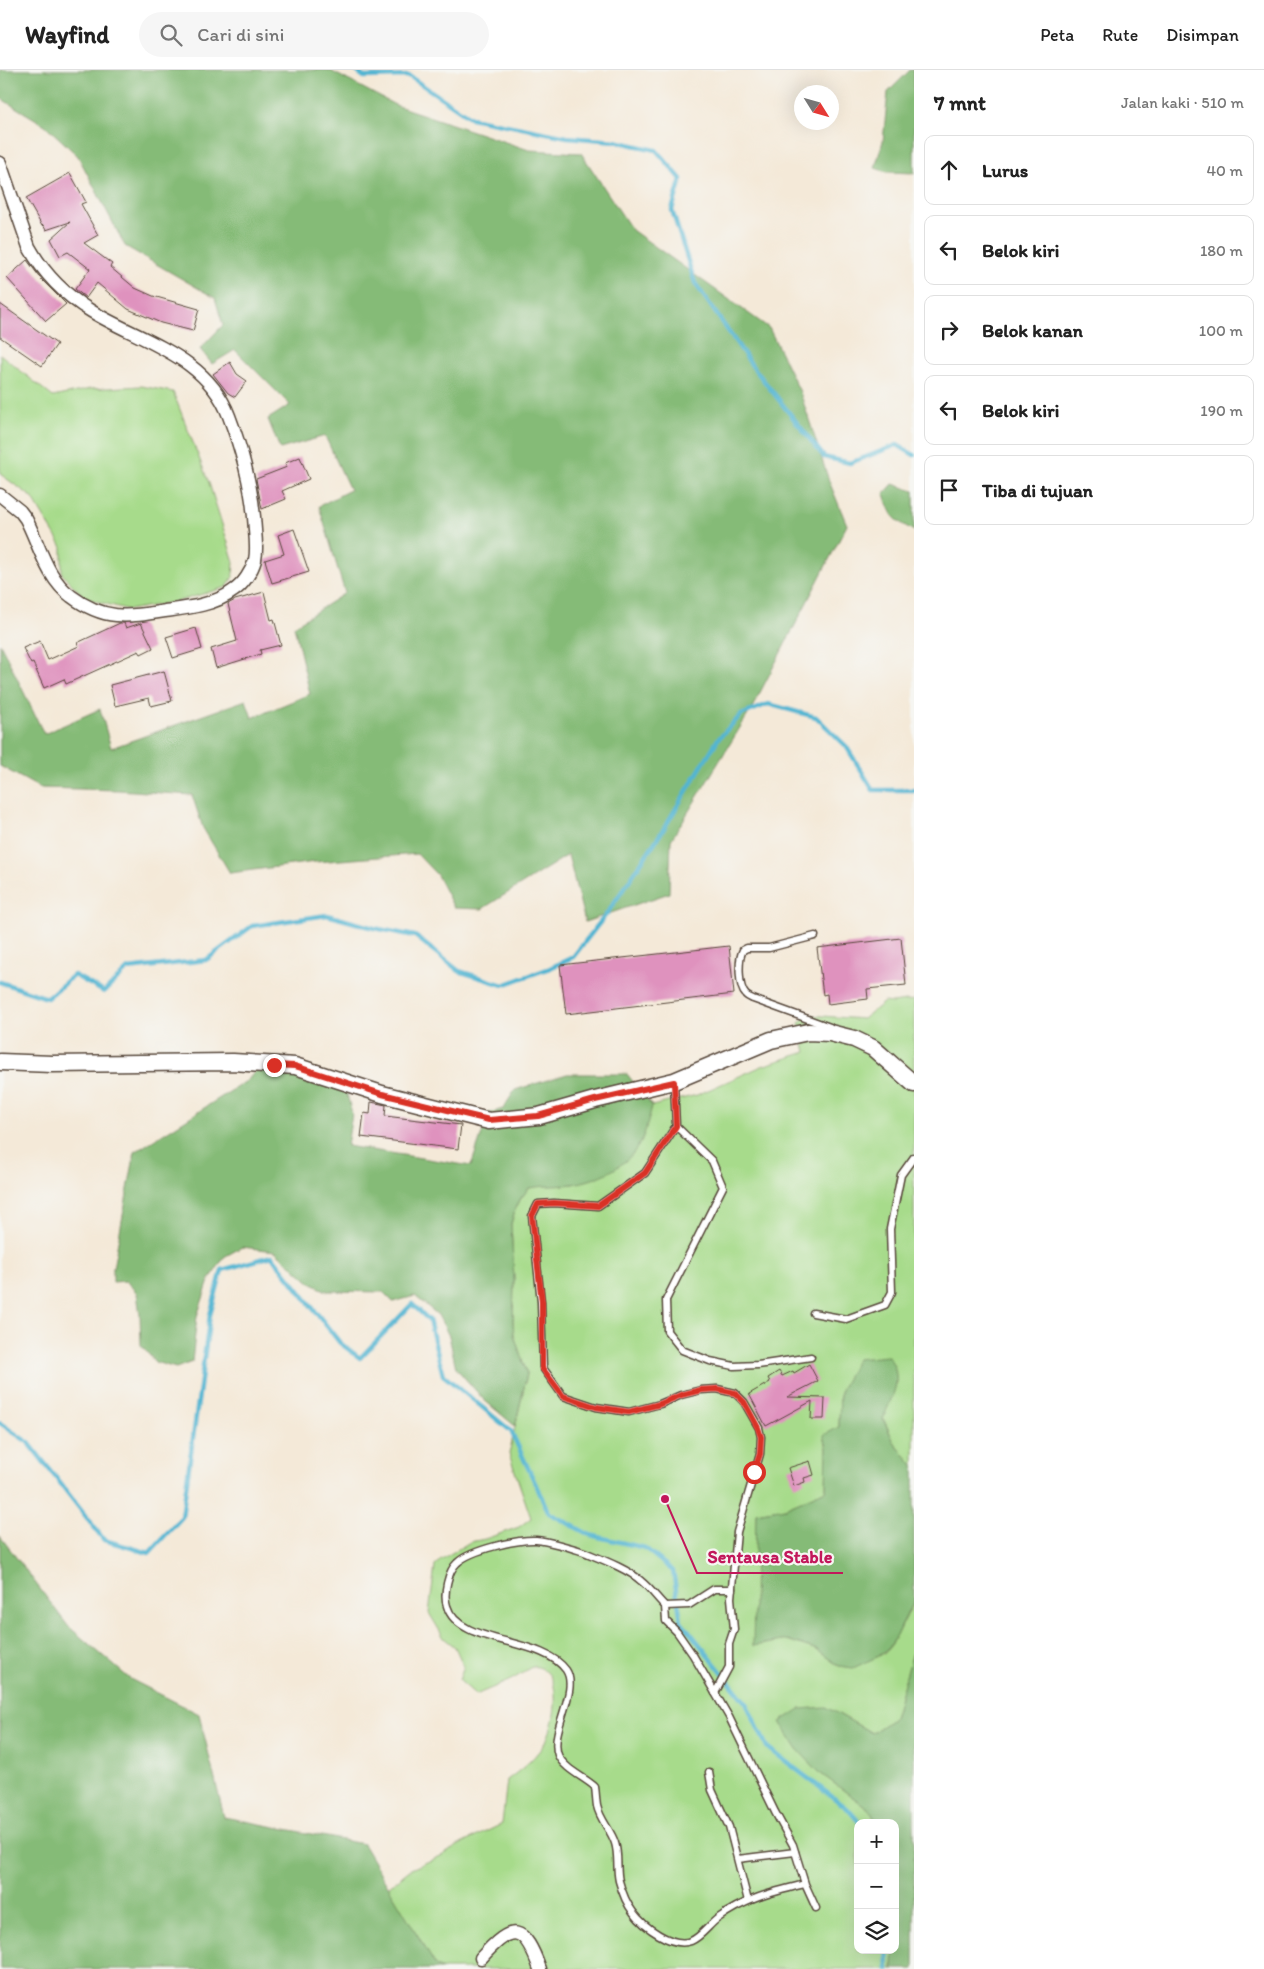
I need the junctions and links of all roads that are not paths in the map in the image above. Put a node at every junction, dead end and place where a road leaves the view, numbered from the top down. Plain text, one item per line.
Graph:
1 (0, 163) edge
2 (0, 494) edge
3 (814, 936) dead end
4 (841, 1036) junction
5 (0, 1062) edge
6 (674, 1082) junction
7 (914, 1084) edge
8 (676, 1126) junction
9 (914, 1158) edge
10 (813, 1313) dead end
11 (811, 1357) dead end
12 (732, 1589) junction
13 (668, 1605) junction
14 (715, 1693) junction
15 (709, 1772) dead end
16 (795, 1852) junction
17 (738, 1860) junction
18 (805, 1884) junction
19 (748, 1901) junction
20 (816, 1908) dead end
21 (481, 1958) dead end
22 (540, 1969) edge

1 - 2 street
3 - 4 lane
4 - 6 street
4 - 7 street
5 - 6 street
6 - 8 lane
8 - 11 lane
8 - 12 lane
9 - 10 lane
12 - 13 lane
12 - 14 lane
13 - 14 lane
13 - 19 lane
14 - 16 lane
15 - 17 lane
16 - 17 lane
16 - 18 lane
17 - 19 lane
18 - 19 lane
18 - 20 lane
21 - 22 street

